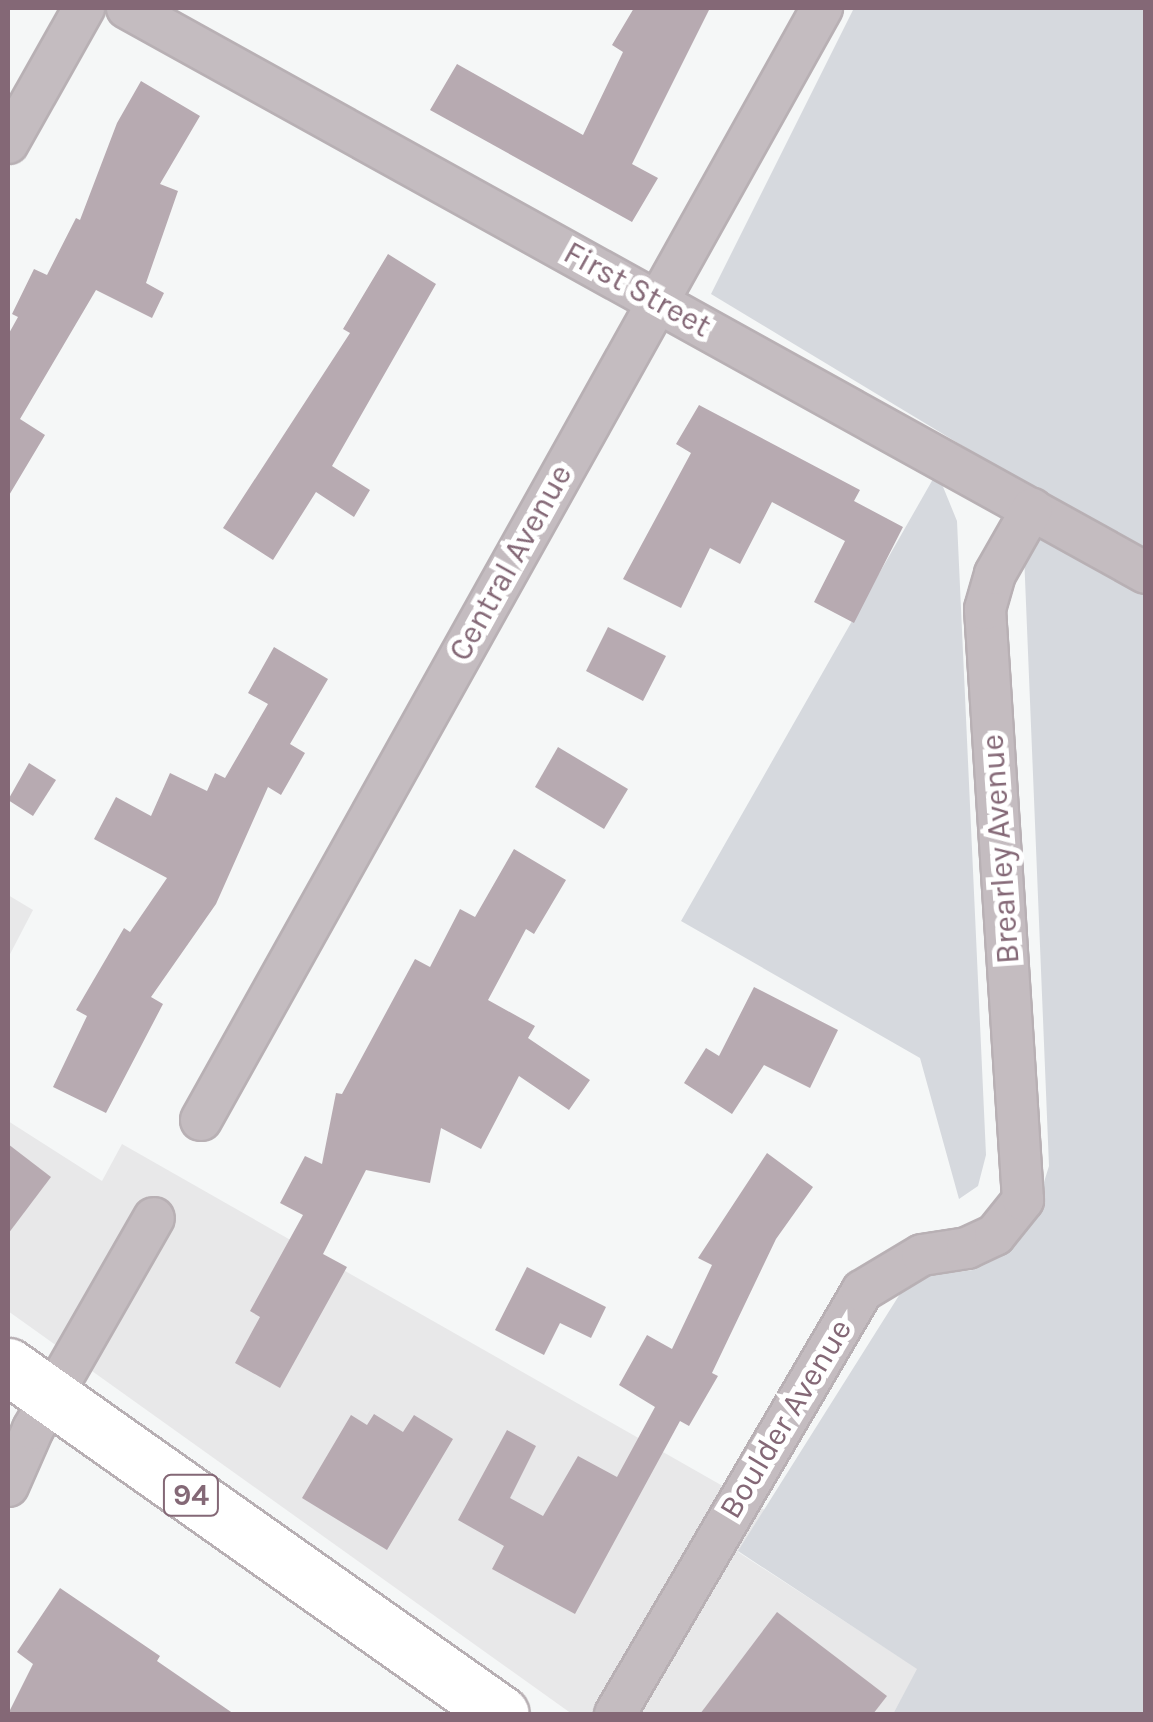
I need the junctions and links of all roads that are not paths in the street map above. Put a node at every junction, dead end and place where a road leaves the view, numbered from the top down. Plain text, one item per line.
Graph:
1 (84, 8) edge
2 (127, 8) edge
3 (822, 8) edge
4 (8, 143) edge
5 (657, 301) junction
6 (1032, 509) junction
7 (1146, 573) edge
8 (201, 1120) dead end
9 (1023, 1200) joint
10 (154, 1218) dead end
11 (8, 1366) edge
12 (55, 1398) junction
13 (8, 1486) edge
14 (327, 1593) junction
15 (461, 1714) edge
16 (501, 1714) edge
17 (615, 1714) edge

1 - 4 street
2 - 5 street, First Street
3 - 5 street, Central Avenue
5 - 6 street, First Street
5 - 8 street, Central Avenue
6 - 7 street, First Street
6 - 9 street, Brearley Avenue
9 - 17 street, Boulder Avenue
10 - 12 street
11 - 12 highway, 94
12 - 13 street
12 - 14 highway, 94
14 - 15 highway, 94
14 - 16 highway, 94

